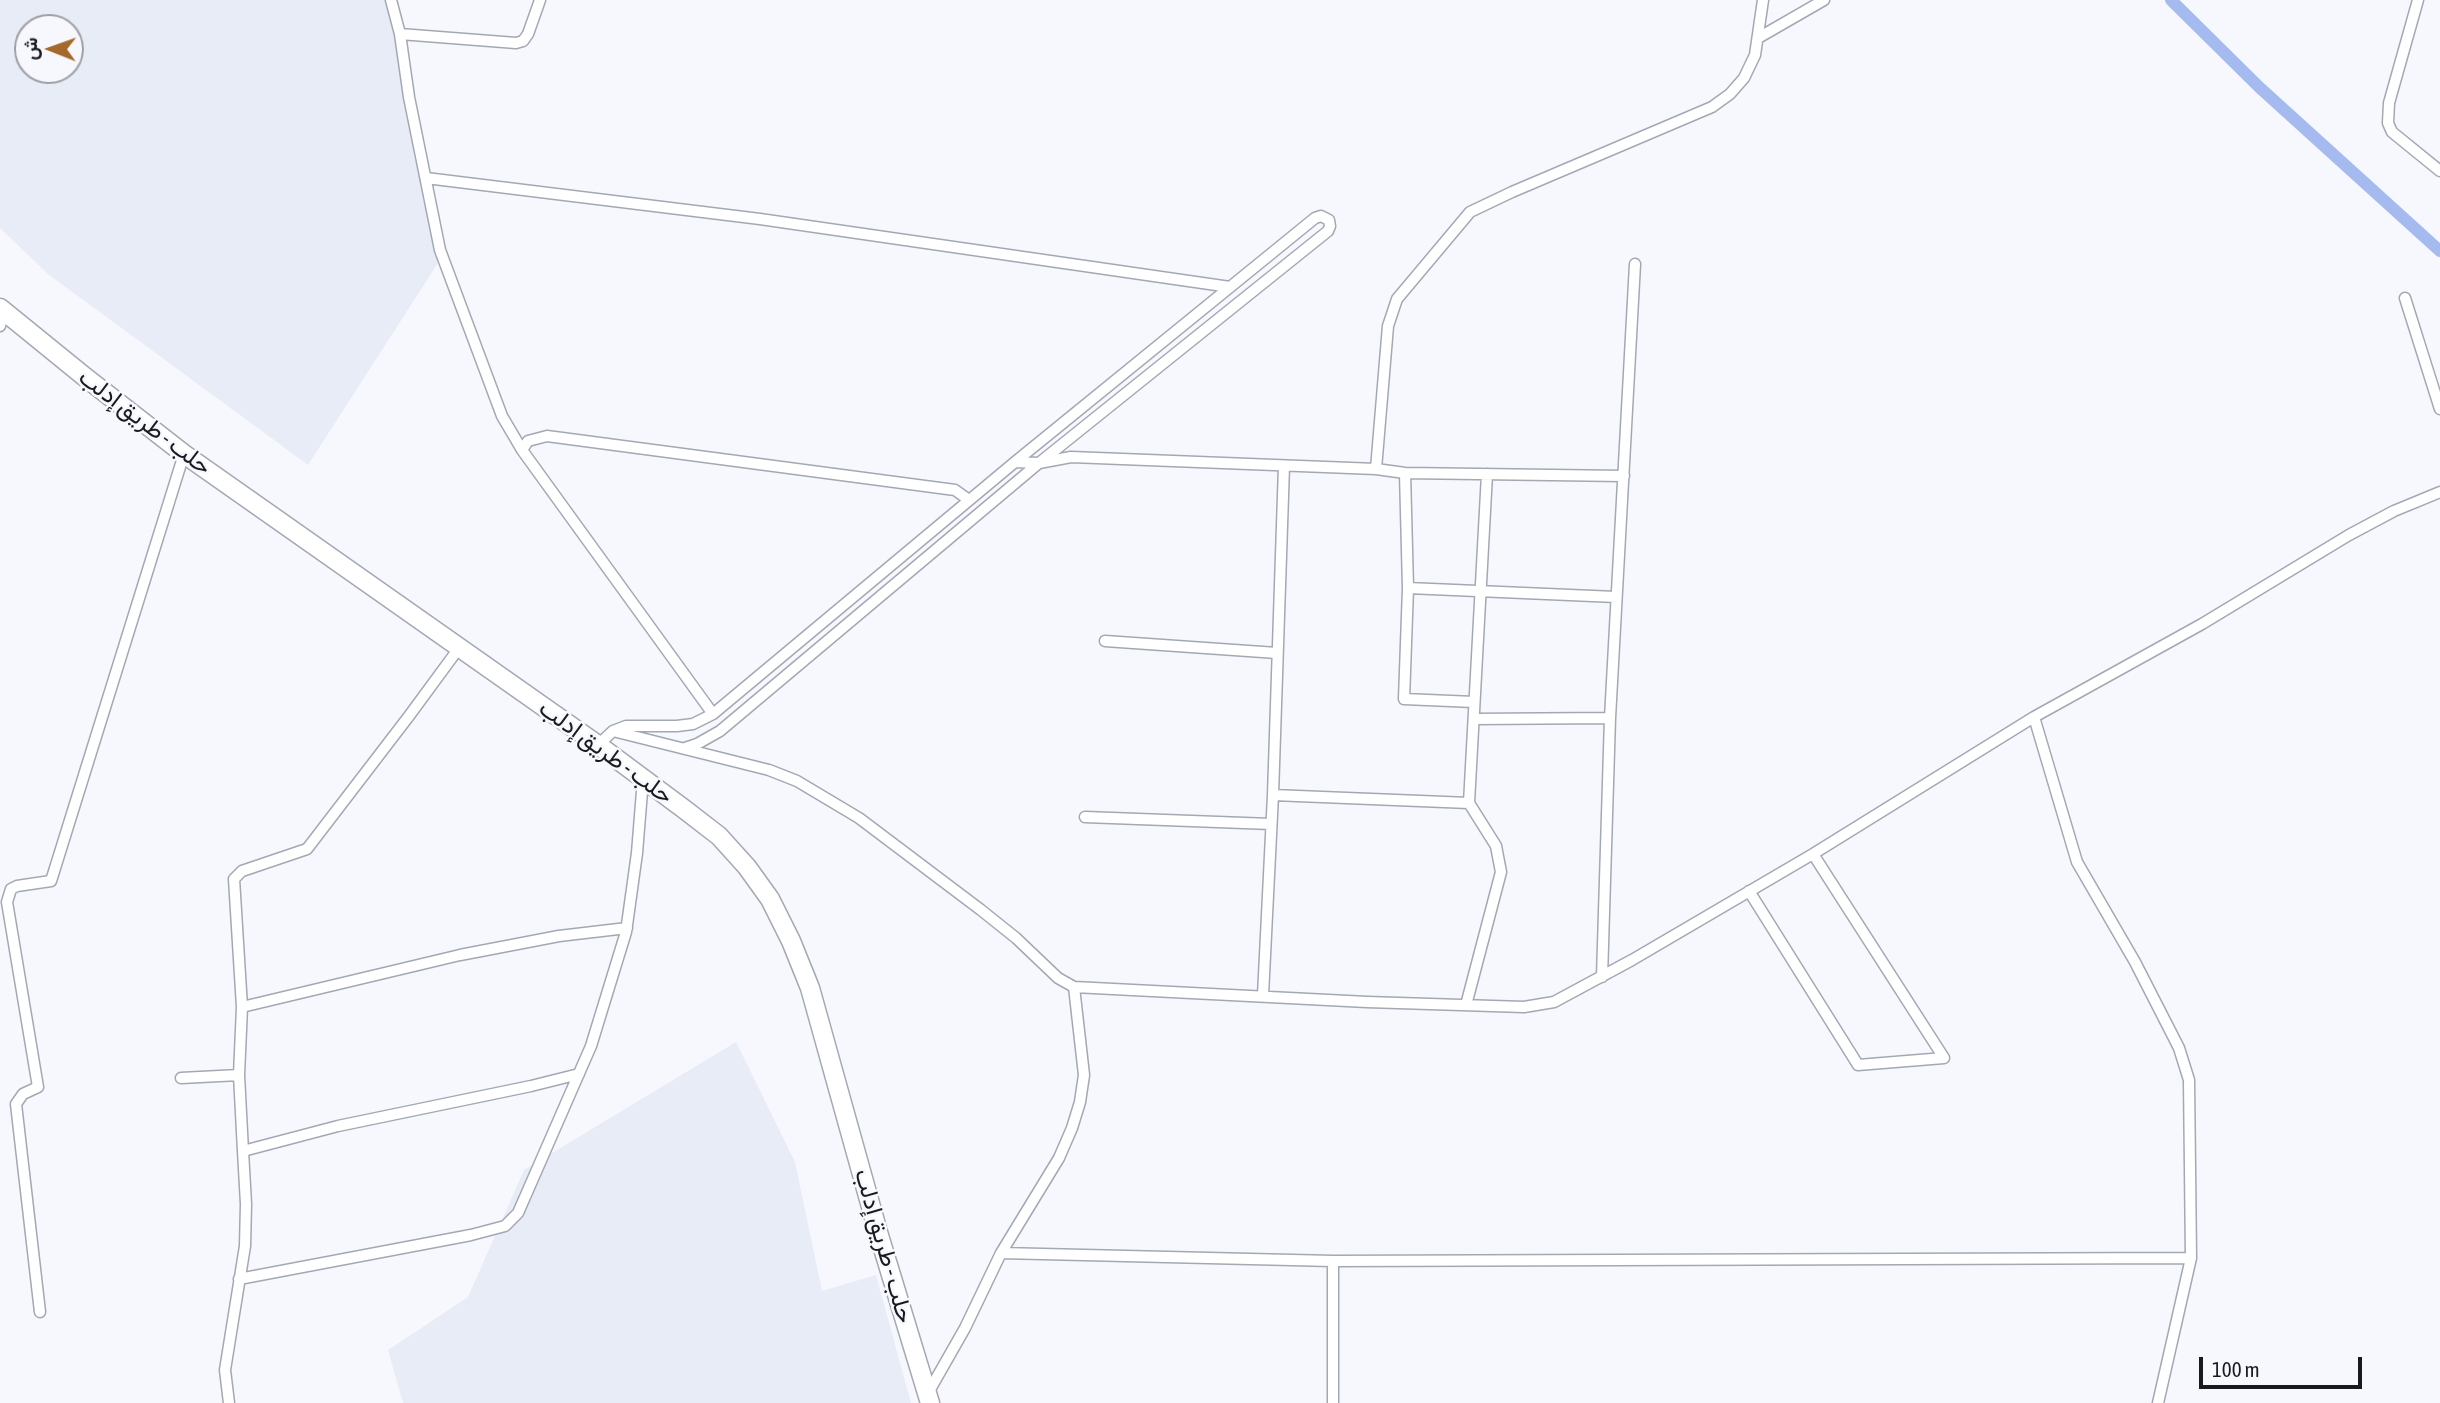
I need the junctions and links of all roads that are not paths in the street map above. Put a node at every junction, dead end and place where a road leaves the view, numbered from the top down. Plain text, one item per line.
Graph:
1 (391, 0) edge
2 (540, 0) edge
3 (1763, 0) edge
4 (1824, 0) edge
5 (2418, 0) edge
6 (400, 34) junction
7 (1758, 38) junction
8 (2440, 171) edge
9 (426, 178) junction
10 (1635, 264) dead end
11 (1230, 287) junction
12 (2405, 298) dead end
13 (1, 315) edge
14 (2440, 405) edge
15 (522, 450) junction
16 (184, 454) junction
17 (1015, 462) junction
18 (1039, 463) junction
19 (1284, 466) junction
20 (1376, 469) junction
21 (1405, 472) junction
22 (1487, 474) junction
23 (1624, 476) junction
24 (2440, 492) edge
25 (969, 500) junction
26 (1409, 588) junction
27 (1480, 591) junction
28 (1616, 597) junction
29 (1105, 641) dead end
30 (458, 648) junction
31 (1277, 653) junction
32 (1474, 702) junction
33 (713, 713) junction
34 (2034, 717) junction
35 (1609, 718) junction
36 (1474, 719) junction
37 (613, 731) junction
38 (598, 745) junction
39 (685, 748) junction
40 (643, 778) junction
41 (1273, 795) junction
42 (1469, 803) junction
43 (1085, 817) dead end
44 (1271, 824) junction
45 (1813, 854) junction
46 (1749, 891) junction
47 (627, 928) junction
48 (1602, 977) junction
49 (1074, 987) junction
50 (1263, 995) junction
51 (1466, 1004) junction
52 (242, 1007) junction
53 (239, 1074) junction
54 (579, 1074) junction
55 (181, 1078) dead end
56 (243, 1152) junction
57 (1001, 1252) junction
58 (2191, 1258) junction
59 (1333, 1261) junction
60 (239, 1279) junction
61 (40, 1312) dead end
62 (929, 1398) edge
63 (229, 1403) edge
64 (1333, 1403) edge
65 (2158, 1403) edge

1 - 6 street
2 - 6 street
3 - 7 street
4 - 7 street
5 - 8 street
6 - 9 street
7 - 20 street
9 - 11 street
9 - 15 street
10 - 23 street
11 - 17 street
11 - 18 street
12 - 14 street
13 - 16 highway, حلب - طريق إدلب
15 - 25 street
15 - 33 street
16 - 30 highway, حلب - طريق إدلب
16 - 61 street
17 - 18 street
17 - 25 street
18 - 19 street
18 - 39 street
19 - 20 street
19 - 31 street
20 - 21 street
21 - 22 street
21 - 26 street
22 - 23 street
22 - 27 street
23 - 28 street
24 - 34 street
25 - 33 street
26 - 27 street
26 - 32 street
27 - 28 street
27 - 32 street
28 - 35 street
29 - 31 street
30 - 38 highway, حلب - طريق إدلب
30 - 52 street
31 - 41 street
32 - 36 street
33 - 37 street
34 - 45 street
34 - 58 street
35 - 36 street
35 - 48 street
36 - 42 street
37 - 38 street
37 - 39 street
38 - 40 highway, حلب - طريق إدلب
39 - 49 street
40 - 47 street
40 - 62 highway, حلب - طريق إدلب
41 - 42 street
41 - 44 street
42 - 51 street
43 - 44 street
44 - 50 street
45 - 46 street
45 - 46 street
46 - 48 street
47 - 52 street
47 - 54 street
48 - 51 street
49 - 50 street
49 - 57 street
50 - 51 street
52 - 53 street
53 - 55 street
53 - 56 street
54 - 56 street
54 - 60 street
56 - 60 street
57 - 59 street
57 - 62 street
58 - 59 street
58 - 65 street
59 - 64 street
60 - 63 street

